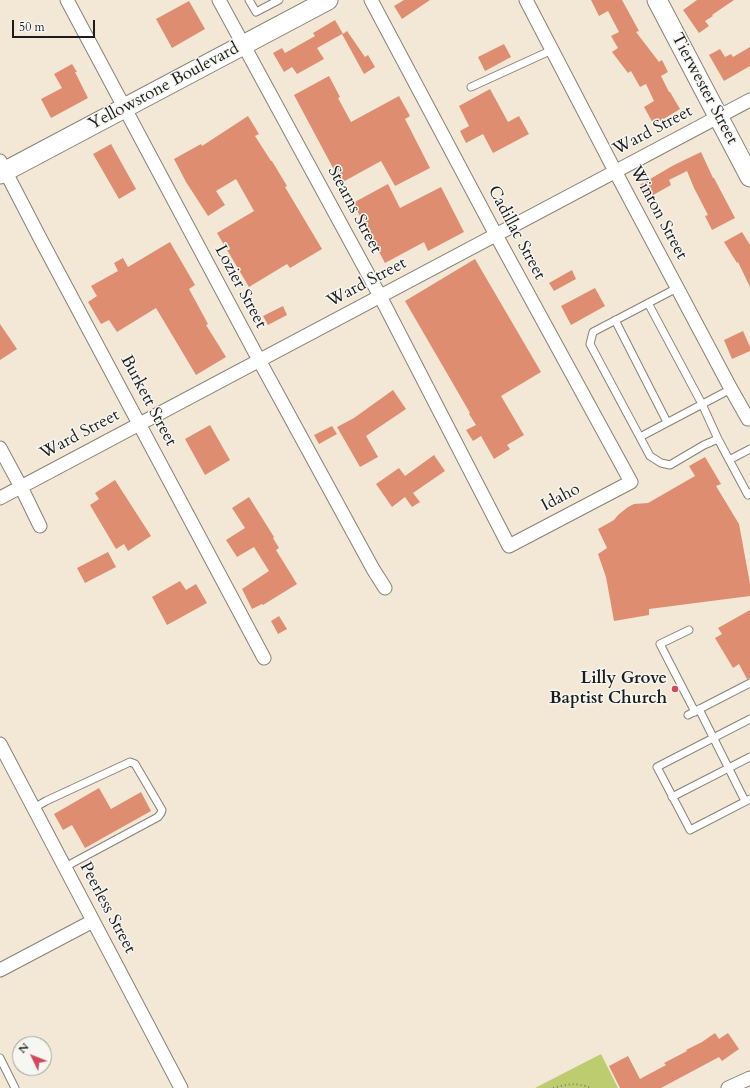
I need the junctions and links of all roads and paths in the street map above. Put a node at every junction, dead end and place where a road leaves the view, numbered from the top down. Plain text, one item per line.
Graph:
1 (67, 0) edge
2 (219, 0) edge
3 (249, 0) edge
4 (279, 0) edge
5 (328, 0) edge
6 (372, 0) edge
7 (526, 0) edge
8 (658, 0) edge
9 (244, 45) junction
10 (552, 50) junction
11 (471, 86) dead end
12 (750, 100) edge
13 (125, 108) junction
14 (718, 117) junction
15 (2, 169) edge
16 (615, 171) junction
17 (750, 177) edge
18 (496, 235) junction
19 (677, 288) junction
20 (380, 296) junction
21 (648, 303) junction
22 (615, 320) junction
23 (259, 360) junction
24 (731, 389) junction
25 (702, 404) junction
26 (749, 419) edge
27 (668, 422) junction
28 (140, 424) junction
29 (640, 437) junction
30 (718, 439) junction
31 (0, 448) edge
32 (750, 449) edge
33 (729, 460) junction
34 (631, 482) joint
35 (21, 487) junction
36 (750, 494) edge
37 (0, 498) edge
38 (40, 526) dead end
39 (508, 546) joint
40 (385, 588) dead end
41 (689, 630) dead end
42 (264, 658) dead end
43 (750, 683) edge
44 (694, 712) junction
45 (750, 719) edge
46 (713, 738) junction
47 (0, 744) edge
48 (750, 757) edge
49 (728, 768) junction
50 (672, 797) junction
51 (748, 800) edge
52 (34, 808) junction
53 (65, 867) junction
54 (93, 921) junction
55 (0, 970) edge
56 (0, 1058) edge
57 (750, 1078) edge
58 (15, 1088) edge
59 (181, 1088) edge
60 (553, 1088) edge
61 (591, 1088) edge
62 (728, 1088) edge

1 - 13 street, Lozier Street
2 - 9 street, Stearns Street
3 - 4 lane
5 - 9 street, Yellowstone Boulevard
6 - 18 street, Cadillac Street
7 - 10 street, Winton Street
8 - 14 street, Tierwester Street
9 - 13 street, Yellowstone Boulevard
9 - 20 street, Stearns Street
10 - 11 lane
10 - 16 street, Winton Street
12 - 14 street, Ward Street
13 - 15 street, Yellowstone Boulevard
13 - 23 street, Lozier Street
14 - 16 street, Ward Street
14 - 17 street, Tierwester Street
15 - 28 street, Burkett Street
16 - 18 street, Ward Street
16 - 19 street, Winton Street
18 - 20 street, Ward Street
18 - 34 street, Cadillac Street
19 - 21 lane
19 - 24 street, Winton Street
20 - 23 street, Ward Street
20 - 39 street, Stearns Street
21 - 22 lane
21 - 25 lane
22 - 27 lane
22 - 29 lane
23 - 28 street, Ward Street
23 - 40 street, Lozier Street
24 - 25 lane
24 - 26 street, Winton Street
25 - 27 lane
25 - 30 lane
27 - 29 lane
28 - 35 street, Ward Street
28 - 42 street, Burkett Street
29 - 30 lane
30 - 33 lane
31 - 35 street
32 - 33 lane
33 - 36 lane
34 - 39 street, Idaho
35 - 37 street, Ward Street
35 - 38 street
41 - 44 lane
43 - 44 lane
44 - 46 lane
45 - 46 lane
46 - 49 lane
46 - 50 lane
47 - 52 street, Peerless Street
48 - 49 lane
49 - 50 lane
49 - 51 lane
50 - 51 lane
52 - 53 street, Peerless Street
52 - 53 lane
53 - 54 street, Peerless Street
54 - 55 street
54 - 59 street, Peerless Street
56 - 58 lane
57 - 62 street
60 - 61 path

